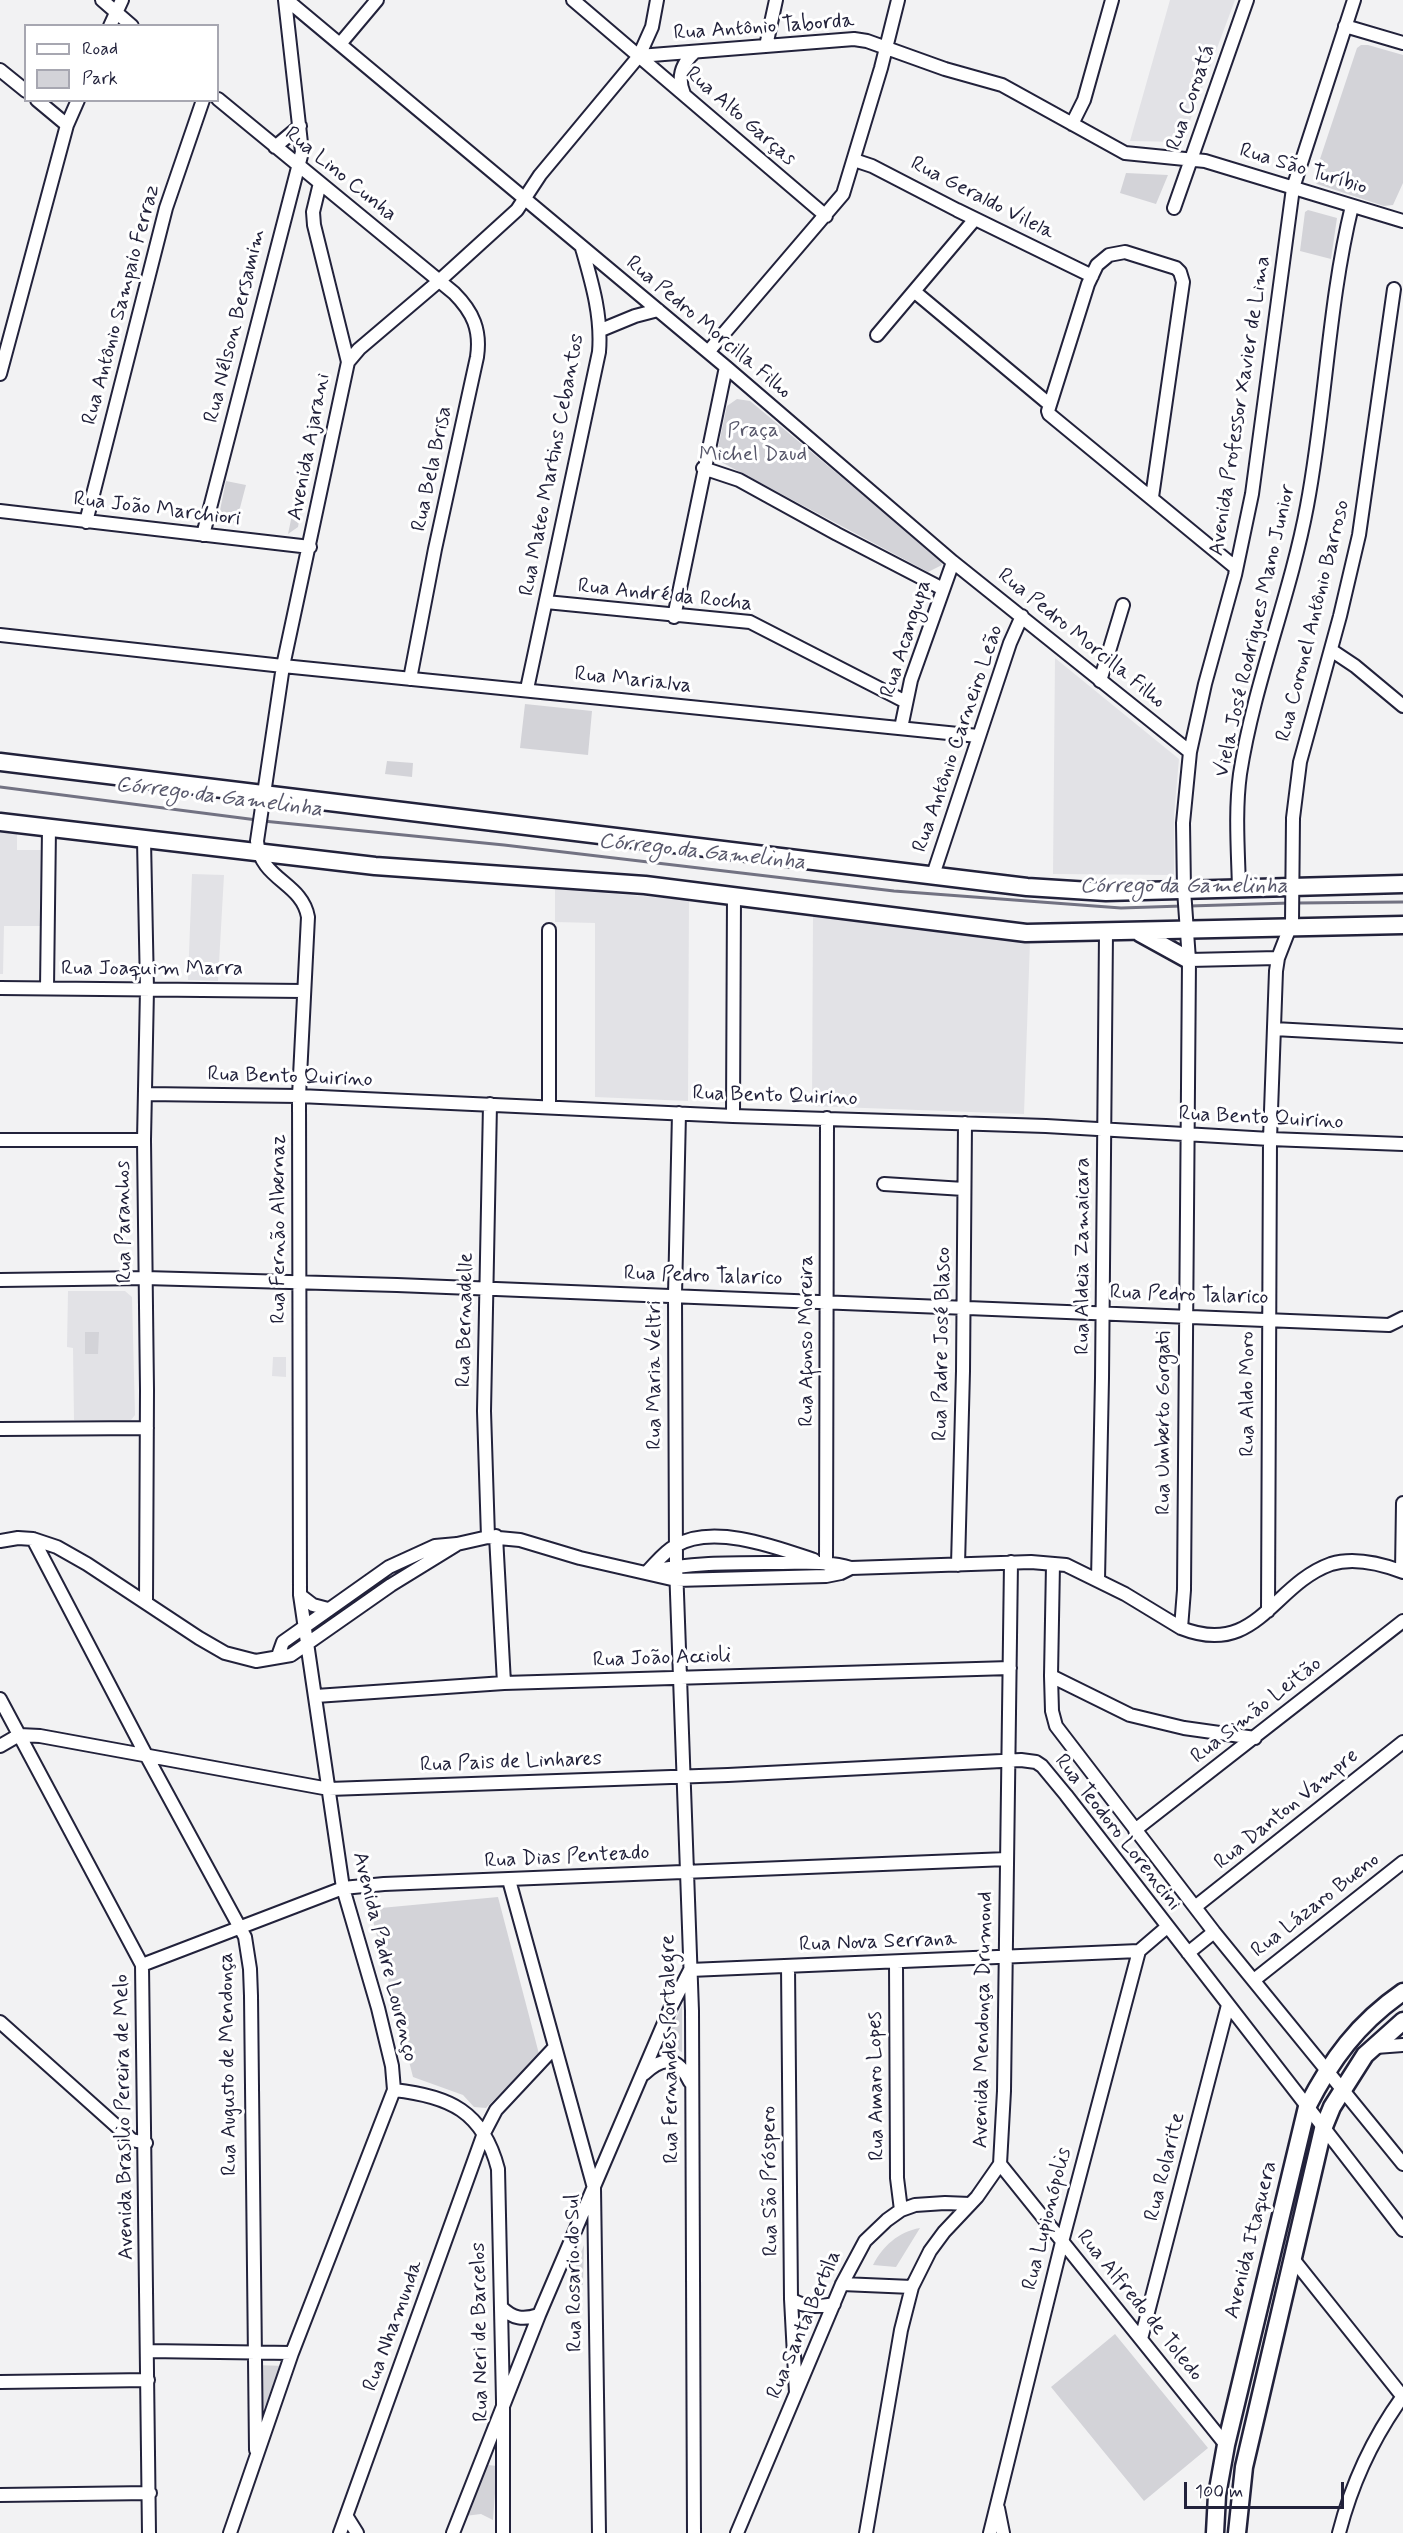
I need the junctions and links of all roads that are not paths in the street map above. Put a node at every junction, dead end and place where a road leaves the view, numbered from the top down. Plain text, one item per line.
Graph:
1 (102, 0) edge
2 (122, 0) edge
3 (286, 0) edge
4 (377, 0) edge
5 (573, 0) edge
6 (657, 0) edge
7 (776, 0) edge
8 (898, 0) edge
9 (1112, 0) edge
10 (1247, 0) edge
11 (1354, 0) edge
12 (116, 12) junction
13 (111, 24) edge
14 (130, 24) edge
15 (1345, 26) junction
16 (1403, 43) edge
17 (340, 44) junction
18 (766, 46) junction
19 (886, 49) junction
20 (695, 52) junction
21 (639, 56) junction
22 (0, 70) edge
23 (24, 89) edge
24 (685, 95) junction
25 (219, 100) edge
26 (39, 102) edge
27 (77, 102) edge
28 (203, 102) edge
29 (1072, 124) junction
30 (67, 125) junction
31 (300, 126) junction
32 (275, 147) junction
33 (1191, 159) junction
34 (854, 160) junction
35 (298, 166) junction
36 (320, 183) junction
37 (1293, 188) junction
38 (526, 199) junction
39 (1352, 206) junction
40 (1174, 208) dead end
41 (826, 216) junction
42 (975, 219) junction
43 (1403, 221) edge
44 (582, 248) junction
45 (1092, 276) junction
46 (439, 281) junction
47 (1394, 289) dead end
48 (915, 292) junction
49 (658, 310) junction
50 (601, 330) junction
51 (877, 335) dead end
52 (708, 352) junction
53 (348, 362) junction
54 (726, 367) junction
55 (0, 374) edge
56 (1049, 408) junction
57 (703, 468) junction
58 (1152, 497) junction
59 (0, 511) edge
60 (86, 522) junction
61 (203, 535) junction
62 (310, 547) junction
63 (953, 562) junction
64 (1236, 568) junction
65 (943, 589) junction
66 (546, 602) junction
67 (1123, 605) dead end
68 (1022, 616) junction
69 (674, 617) junction
70 (0, 635) edge
71 (1331, 650) junction
72 (283, 666) junction
73 (410, 679) junction
74 (1100, 681) junction
75 (527, 689) junction
76 (906, 702) junction
77 (1403, 706) edge
78 (901, 728) junction
79 (978, 736) junction
80 (1190, 752) junction
81 (0, 762) edge
82 (264, 794) junction
83 (0, 822) edge
84 (49, 828) junction
85 (144, 840) junction
86 (258, 852) junction
87 (933, 875) junction
88 (1403, 884) edge
89 (1239, 888) junction
90 (1293, 891) junction
91 (1184, 894) junction
92 (734, 895) junction
93 (1291, 925) junction
94 (1403, 925) edge
95 (1187, 926) junction
96 (549, 930) dead end
97 (1137, 931) junction
98 (1106, 932) junction
99 (1278, 958) junction
100 (1189, 960) junction
101 (0, 988) edge
102 (47, 988) junction
103 (147, 989) junction
104 (304, 991) junction
105 (1274, 1029) junction
106 (1403, 1036) edge
107 (146, 1094) junction
108 (299, 1096) junction
109 (490, 1104) junction
110 (549, 1107) junction
111 (679, 1113) junction
112 (733, 1116) junction
113 (827, 1118) junction
114 (965, 1123) junction
115 (1104, 1130) junction
116 (1187, 1135) junction
117 (1270, 1139) junction
118 (0, 1140) edge
119 (144, 1140) junction
120 (1403, 1144) edge
121 (884, 1184) dead end
122 (964, 1189) junction
123 (145, 1278) junction
124 (0, 1280) edge
125 (300, 1283) junction
126 (485, 1288) junction
127 (675, 1295) junction
128 (827, 1301) junction
129 (963, 1307) junction
130 (1103, 1313) junction
131 (1185, 1316) junction
132 (1268, 1318) junction
133 (1403, 1318) edge
134 (147, 1428) junction
135 (0, 1429) edge
136 (1403, 1503) edge
137 (492, 1537) junction
138 (33, 1539) junction
139 (0, 1541) edge
140 (457, 1544) junction
141 (675, 1545) junction
142 (1011, 1562) junction
143 (826, 1564) junction
144 (1053, 1564) junction
145 (958, 1565) junction
146 (675, 1566) junction
147 (851, 1568) junction
148 (648, 1572) junction
149 (1402, 1572) edge
150 (676, 1580) junction
151 (1098, 1580) junction
152 (300, 1595) junction
153 (146, 1603) junction
154 (328, 1609) junction
155 (1268, 1611) junction
156 (1403, 1621) edge
157 (305, 1625) junction
158 (1181, 1628) junction
159 (308, 1644) junction
160 (278, 1656) junction
161 (1010, 1668) junction
162 (680, 1677) junction
163 (1051, 1677) junction
164 (504, 1683) junction
165 (316, 1696) junction
166 (0, 1699) edge
167 (19, 1735) junction
168 (1255, 1738) junction
169 (1403, 1742) edge
170 (0, 1746) edge
171 (146, 1755) junction
172 (1009, 1762) junction
173 (683, 1777) junction
174 (329, 1789) junction
175 (1135, 1830) junction
176 (1007, 1859) junction
177 (1403, 1862) edge
178 (686, 1872) junction
179 (509, 1880) junction
180 (343, 1888) junction
181 (1195, 1907) junction
182 (1167, 1927) junction
183 (242, 1928) junction
184 (1214, 1932) junction
185 (1139, 1951) junction
186 (1188, 1953) junction
187 (1006, 1957) junction
188 (896, 1962) junction
189 (142, 1965) junction
190 (788, 1966) junction
191 (690, 1970) junction
192 (1254, 1980) junction
193 (1403, 1992) edge
194 (1228, 2005) junction
195 (670, 2009) junction
196 (692, 2011) junction
197 (1403, 2021) edge
198 (0, 2022) edge
199 (1403, 2045) edge
200 (1376, 2047) junction
201 (555, 2048) junction
202 (1326, 2071) junction
203 (641, 2077) junction
204 (692, 2084) junction
205 (394, 2090) junction
206 (1343, 2090) junction
207 (1307, 2108) junction
208 (1323, 2129) junction
209 (484, 2133) junction
210 (146, 2143) junction
211 (1000, 2164) junction
212 (1403, 2164) edge
213 (594, 2188) junction
214 (970, 2205) junction
215 (901, 2210) junction
216 (1403, 2230) edge
217 (1062, 2242) junction
218 (1293, 2259) junction
219 (842, 2284) junction
220 (912, 2287) junction
221 (791, 2299) junction
222 (834, 2304) junction
223 (501, 2307) junction
224 (539, 2315) junction
225 (1141, 2339) junction
226 (147, 2351) junction
227 (254, 2352) junction
228 (292, 2353) junction
229 (148, 2380) junction
230 (0, 2382) edge
231 (796, 2396) junction
232 (1403, 2397) edge
233 (503, 2401) junction
234 (1226, 2445) junction
235 (256, 2462) junction
236 (150, 2493) junction
237 (0, 2495) edge
238 (997, 2503) junction
239 (347, 2517) junction
240 (149, 2533) edge
241 (230, 2533) edge
242 (340, 2533) edge
243 (357, 2533) edge
244 (453, 2533) edge
245 (503, 2533) edge
246 (599, 2533) edge
247 (694, 2533) edge
248 (737, 2533) edge
249 (866, 2533) edge
250 (990, 2533) edge
251 (1003, 2533) edge
252 (1215, 2533) edge
253 (1237, 2533) edge
254 (1340, 2533) edge

1 - 12 street
2 - 12 street
3 - 17 street, Rua Pedro Morcilla Filho
3 - 31 street, Rua Nélson Bersamim
4 - 17 street
5 - 21 street, Rua Alto Garças
6 - 21 street, Avenida Ajarani
7 - 18 street
8 - 19 street
9 - 29 street
10 - 33 street, Rua Coroatá
11 - 15 street, Avenida Professor Xavier de Lima
12 - 13 street
12 - 14 street
15 - 16 street
15 - 37 street, Avenida Professor Xavier de Lima
17 - 38 street, Rua Pedro Morcilla Filho
18 - 19 street, Rua Antônio Taborda
18 - 20 street, Rua Antônio Taborda
19 - 29 street, Rua Antônio Taborda
19 - 34 street
20 - 21 street, Rua Antônio Taborda
20 - 24 street
21 - 24 street, Rua Alto Garças
21 - 38 street, Avenida Ajarani
22 - 23 street
24 - 41 street, Rua Alto Garças
25 - 32 street, Rua Lino Cunha
26 - 30 street
27 - 30 street
28 - 60 street, Rua Antônio Sampaio Ferraz
29 - 33 street, Rua Antônio Taborda
30 - 55 street
31 - 32 street
31 - 35 street, Rua Nélson Bersamim
32 - 35 street, Rua Lino Cunha
33 - 37 street, Rua São Turíbio
33 - 40 street, Rua Coroatá
34 - 41 street
34 - 42 street, Rua Geraldo Vilela
35 - 36 street, Rua Lino Cunha
35 - 61 street, Rua Nélson Bersamim
36 - 46 street, Rua Lino Cunha
36 - 53 street
37 - 39 street, Rua São Turíbio
37 - 64 street, Avenida Professor Xavier de Lima
38 - 44 street, Rua Pedro Morcilla Filho
38 - 46 street, Avenida Ajarani
39 - 43 street, Rua São Turíbio
39 - 89 street, Viela José Rodrigues Mano Junior
41 - 52 street
42 - 45 street, Rua Geraldo Vilela
42 - 48 street
44 - 49 street, Rua Pedro Morcilla Filho
44 - 50 street, Rua Mateo Martins Cebantos
45 - 56 street
45 - 58 street
46 - 53 street, Avenida Ajarani
46 - 73 street, Rua Bela Brisa
47 - 71 street, Rua Coronel Antônio Barroso
48 - 51 street
48 - 56 street
49 - 50 street
49 - 52 street, Rua Pedro Morcilla Filho
50 - 66 street, Rua Mateo Martins Cebantos
52 - 54 street, Rua Pedro Morcilla Filho
53 - 62 street, Avenida Ajarani
54 - 57 street
54 - 63 street, Rua Pedro Morcilla Filho
56 - 58 street
57 - 65 street
57 - 69 street
58 - 64 street
59 - 60 street, Rua João Marchiori
60 - 61 street, Rua João Marchiori
61 - 62 street, Rua João Marchiori
62 - 72 street, Avenida Ajarani
63 - 65 street, Rua Acangupa
63 - 68 street, Rua Pedro Morcilla Filho
64 - 80 street, Avenida Professor Xavier de Lima
65 - 76 street, Rua Acangupa
66 - 69 street, Rua André da Rocha
66 - 75 street, Rua Mateo Martins Cebantos
67 - 74 street
68 - 74 street, Rua Pedro Morcilla Filho
68 - 79 street, Rua Antônio Carneiro Leão
69 - 76 street, Rua André da Rocha
70 - 72 street, Rua Marialva
71 - 77 street
71 - 90 street, Rua Coronel Antônio Barroso
72 - 73 street, Rua Marialva
72 - 82 street, Avenida Ajarani
73 - 75 street, Rua Marialva
74 - 80 street, Rua Pedro Morcilla Filho
75 - 78 street, Rua Marialva
76 - 78 street, Rua Acangupa
78 - 79 street, Rua Marialva
79 - 87 street, Rua Antônio Carneiro Leão
80 - 91 street, Avenida Professor Xavier de Lima
81 - 82 main road
82 - 86 street, Avenida Ajarani
82 - 87 main road
83 - 84 main road
84 - 85 main road
84 - 102 street
85 - 86 main road
85 - 103 street, Rua Paranhos
86 - 92 main road
86 - 104 street, Rua Fernão Albernaz
87 - 91 main road
88 - 90 main road
89 - 90 main road
89 - 91 main road
90 - 93 street, Rua Coronel Antônio Barroso
91 - 95 street, Avenida Professor Xavier de Lima
92 - 98 main road
92 - 112 street
93 - 94 main road
93 - 95 main road
93 - 99 street, Rua Aldo Moro
95 - 97 main road
95 - 100 street, Rua Umberto Gorgati
96 - 110 street
97 - 98 main road
97 - 100 main road
98 - 115 street, Rua Aldeia Zamaicara
99 - 100 street
99 - 105 street, Rua Aldo Moro
100 - 116 street, Rua Umberto Gorgati
101 - 102 street, Rua Joaquim Marra
102 - 103 street, Rua Joaquim Marra
103 - 104 street, Rua Joaquim Marra
103 - 107 street, Rua Paranhos
104 - 108 street, Rua Fernão Albernaz
105 - 106 street
105 - 117 street, Rua Aldo Moro
107 - 108 street, Rua Bento Quirino
107 - 119 street, Rua Paranhos
108 - 109 street, Rua Bento Quirino
108 - 125 street, Rua Fernão Albernaz
109 - 110 street, Rua Bento Quirino
109 - 126 street, Rua Bernadelle
110 - 111 street, Rua Bento Quirino
111 - 112 street, Rua Bento Quirino
111 - 127 street, Rua Maria Veltri
112 - 113 street, Rua Bento Quirino
113 - 114 street, Rua Bento Quirino
113 - 128 street, Rua Afonso Moreira
114 - 115 street, Rua Bento Quirino
114 - 122 street, Rua Padre José Blasco
115 - 116 street, Rua Bento Quirino
115 - 130 street, Rua Aldeia Zamaicara
116 - 117 street, Rua Bento Quirino
116 - 131 street, Rua Umberto Gorgati
117 - 120 street, Rua Bento Quirino
117 - 132 street, Rua Aldo Moro
118 - 119 street
119 - 123 street, Rua Paranhos
121 - 122 street
122 - 129 street, Rua Padre José Blasco
123 - 124 street, Rua Pedro Talarico
123 - 125 street, Rua Pedro Talarico
123 - 134 street, Rua Paranhos
125 - 126 street, Rua Pedro Talarico
125 - 152 street, Rua Fernão Albernaz
126 - 127 street, Rua Pedro Talarico
126 - 137 street, Rua Bernadelle
127 - 128 street, Rua Pedro Talarico
127 - 141 street, Rua Maria Veltri
128 - 129 street, Rua Pedro Talarico
128 - 143 street, Rua Afonso Moreira
129 - 130 street, Rua Pedro Talarico
129 - 145 street, Rua Padre José Blasco
130 - 131 street, Rua Pedro Talarico
130 - 151 street, Rua Aldeia Zamaicara
131 - 132 street, Rua Pedro Talarico
131 - 158 street, Rua Umberto Gorgati
132 - 133 street, Rua Pedro Talarico
132 - 155 street, Rua Aldo Moro
134 - 135 street
134 - 153 street, Rua Paranhos
136 - 149 street
137 - 140 street
137 - 148 street
137 - 164 street, Rua Bernadelle
138 - 139 street
138 - 153 street
138 - 171 street, Rua Augusto de Mendonça
140 - 154 street
140 - 159 street
141 - 143 street
141 - 146 street, Rua Maria Veltri
141 - 148 street
142 - 144 street
142 - 145 street
142 - 161 street
143 - 146 street
143 - 147 street
144 - 151 street
144 - 163 street, Rua Teodoro Lorencini
145 - 147 street
146 - 148 street
146 - 150 street, Rua Fernandes Portalegre
147 - 150 street
148 - 150 street
149 - 155 street
150 - 162 street, Rua Fernandes Portalegre
151 - 158 street
152 - 154 street
152 - 157 street, Rua Fernão Albernaz
153 - 160 street
154 - 157 street
155 - 158 street
156 - 168 street, Rua Simão Leitão
157 - 159 street, Avenida Padre Lourenço
157 - 160 street
159 - 160 street
159 - 165 street, Avenida Padre Lourenço
161 - 162 street, Rua João Accioli
161 - 172 street
162 - 164 street, Rua João Accioli
162 - 173 street, Rua Fernandes Portalegre
163 - 168 street
163 - 175 street, Rua Teodoro Lorencini
164 - 165 street, Rua João Accioli
165 - 174 street, Avenida Padre Lourenço
166 - 167 street, Avenida Brasilio Pereira de Melo
167 - 170 street
167 - 171 street, Rua Pais de Linhares
167 - 189 street, Avenida Brasilio Pereira de Melo
168 - 175 street, Rua Simão Leitão
169 - 181 street, Rua Danton Vampre
171 - 174 street, Rua Pais de Linhares
171 - 183 street, Rua Augusto de Mendonça
172 - 173 street, Rua Pais de Linhares
172 - 176 street, Avenida Mendonça Drumond
172 - 182 street, Rua Teodoro Lorencini
173 - 174 street, Rua Pais de Linhares
173 - 178 street, Rua Fernandes Portalegre
174 - 180 street, Avenida Padre Lourenço
175 - 181 street, Rua Teodoro Lorencini
176 - 178 street, Rua Dias Penteado
176 - 187 street, Avenida Mendonça Drumond
177 - 192 street, Rua Lázaro Bueno
178 - 179 street, Rua Dias Penteado
178 - 191 street, Rua Fernandes Portalegre
179 - 180 street, Rua Dias Penteado
179 - 201 street, Rua Rosario do Sul
180 - 183 street, Rua Dias Penteado
180 - 205 street, Avenida Padre Lourenço
181 - 184 street, Rua Teodoro Lorencini
182 - 185 street
182 - 186 street, Rua Teodoro Lorencini
183 - 189 street, Rua Dias Penteado
183 - 227 street, Rua Augusto de Mendonça
184 - 186 street
184 - 192 street, Rua Teodoro Lorencini
185 - 187 street, Rua Nova Serrana
185 - 217 street, Rua Lupionópolis
186 - 194 street, Rua Teodoro Lorencini
187 - 188 street, Rua Nova Serrana
187 - 211 street, Avenida Mendonça Drumond
188 - 190 street, Rua Nova Serrana
188 - 215 street, Rua Amaro Lopes
189 - 210 street, Avenida Brasilio Pereira de Melo
190 - 191 street, Rua Nova Serrana
190 - 221 street, Rua São Próspero
191 - 195 street
191 - 196 street, Rua Fernandes Portalegre
192 - 202 street, Rua Teodoro Lorencini
193 - 202 main road, Avenida Itaquera
194 - 207 street, Rua Teodoro Lorencini
194 - 225 street, Rua Rolarite
195 - 196 street
195 - 203 street
196 - 204 street, Rua Fernandes Portalegre
197 - 200 main road, Avenida Itaquera
198 - 210 street
199 - 200 street
200 - 206 main road, Avenida Itaquera
201 - 209 street, Rua Nhamunda
201 - 213 street, Rua Rosario do Sul
202 - 206 street, Rua Teodoro Lorencini
202 - 207 main road, Avenida Itaquera
203 - 204 street
203 - 213 street
204 - 247 street, Rua Fernandes Portalegre
205 - 209 street
205 - 228 street, Avenida Padre Lourenço
206 - 208 main road, Avenida Itaquera
206 - 212 street, Rua Teodoro Lorencini
207 - 208 street, Rua Teodoro Lorencini
207 - 234 main road, Avenida Itaquera
208 - 216 street, Rua Teodoro Lorencini
208 - 218 main road, Avenida Itaquera
209 - 223 street, Rua Neri de Barcelos
209 - 239 street, Rua Nhamunda
210 - 226 street, Avenida Brasilio Pereira de Melo
211 - 214 street, Avenida Mendonça Drumond
211 - 217 street, Rua Alfredo de Toledo
213 - 224 street
213 - 246 street, Rua Rosario do Sul
214 - 215 street, Rua Santa Bertila
214 - 220 street, Avenida Mendonça Drumond
215 - 219 street, Rua Santa Bertila
217 - 225 street, Rua Alfredo de Toledo
217 - 238 street, Rua Lupionópolis
218 - 232 street
218 - 253 main road, Avenida Itaquera
219 - 220 street
219 - 222 street, Rua Santa Bertila
220 - 249 street, Avenida Mendonça Drumond
221 - 222 street
221 - 231 street, Rua São Próspero
222 - 231 street, Rua Santa Bertila
223 - 224 street
223 - 233 street, Rua Neri de Barcelos
224 - 233 street
225 - 234 street, Rua Alfredo de Toledo
226 - 227 street
226 - 229 street, Avenida Brasilio Pereira de Melo
227 - 228 street
227 - 235 street, Rua Augusto de Mendonça
228 - 235 street, Avenida Padre Lourenço
229 - 230 street
229 - 236 street, Avenida Brasilio Pereira de Melo
231 - 248 street, Rua Santa Bertila
232 - 254 street
233 - 244 street
233 - 245 street, Rua Neri de Barcelos
234 - 252 main road, Avenida Itaquera
235 - 241 street, Avenida Padre Lourenço
236 - 237 street
236 - 240 street, Avenida Brasilio Pereira de Melo
238 - 250 street, Rua Lupionópolis
238 - 251 street
239 - 242 street, Rua Nhamunda
239 - 243 street

